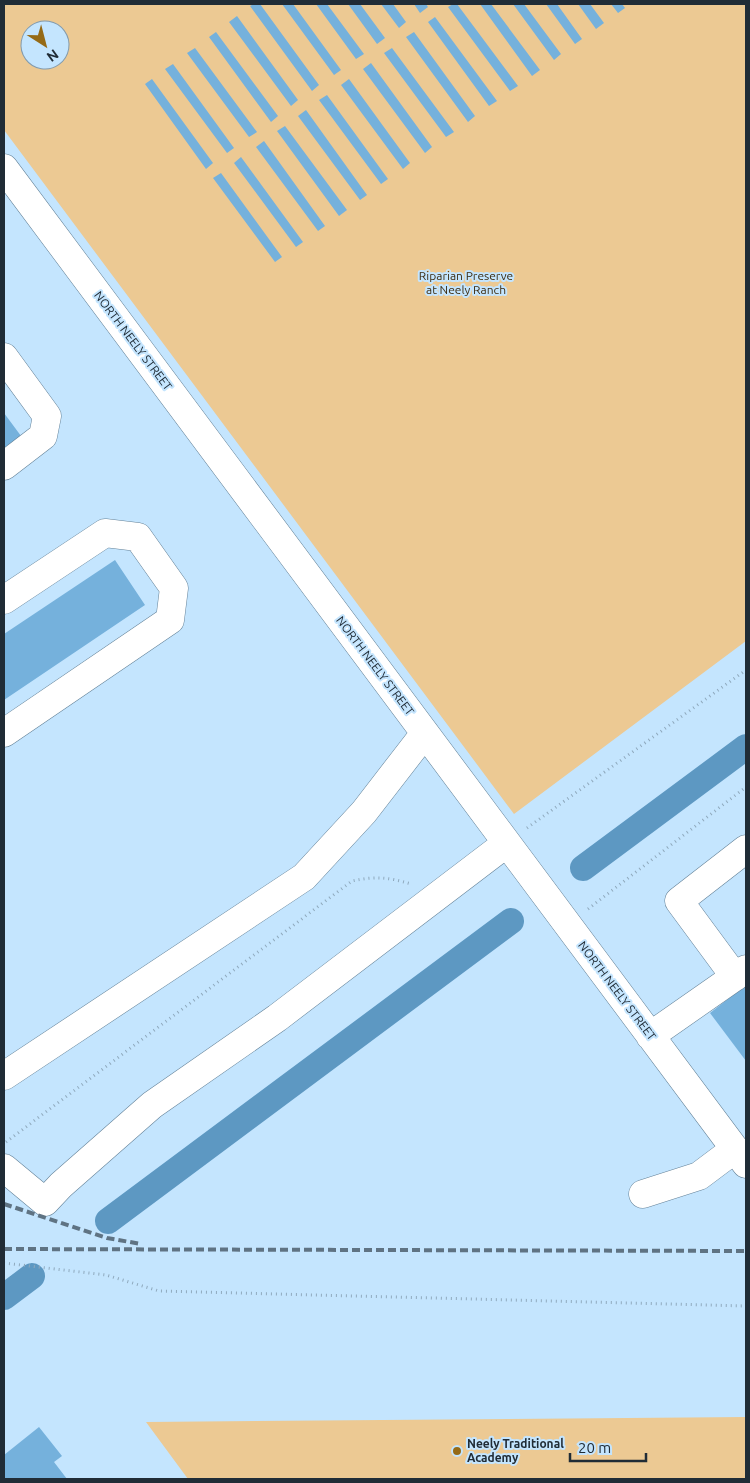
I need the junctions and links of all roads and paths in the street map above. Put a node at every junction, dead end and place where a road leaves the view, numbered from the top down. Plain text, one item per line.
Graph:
1 (4, 168) edge
2 (4, 357) edge
3 (4, 466) edge
4 (4, 600) edge
5 (746, 670) edge
6 (4, 733) edge
7 (424, 733) junction
8 (746, 787) edge
9 (507, 843) junction
10 (746, 849) edge
11 (440, 894) junction
12 (563, 918) junction
13 (741, 973) edge
14 (650, 1036) junction
15 (4, 1076) edge
16 (4, 1144) edge
17 (740, 1156) edge
18 (4, 1168) edge
19 (643, 1194) dead end
20 (4, 1263) edge
21 (746, 1306) edge

1 - 7 street, NORTH NEELY STREET
2 - 3 street
4 - 6 street
5 - 9 path
7 - 9 street, NORTH NEELY STREET
7 - 15 street
8 - 12 path
9 - 11 street
9 - 12 street, NORTH NEELY STREET
10 - 13 street
11 - 16 path
11 - 18 street
12 - 14 street, NORTH NEELY STREET
13 - 14 street
14 - 17 street, NORTH NEELY STREET
17 - 19 street
20 - 21 path

